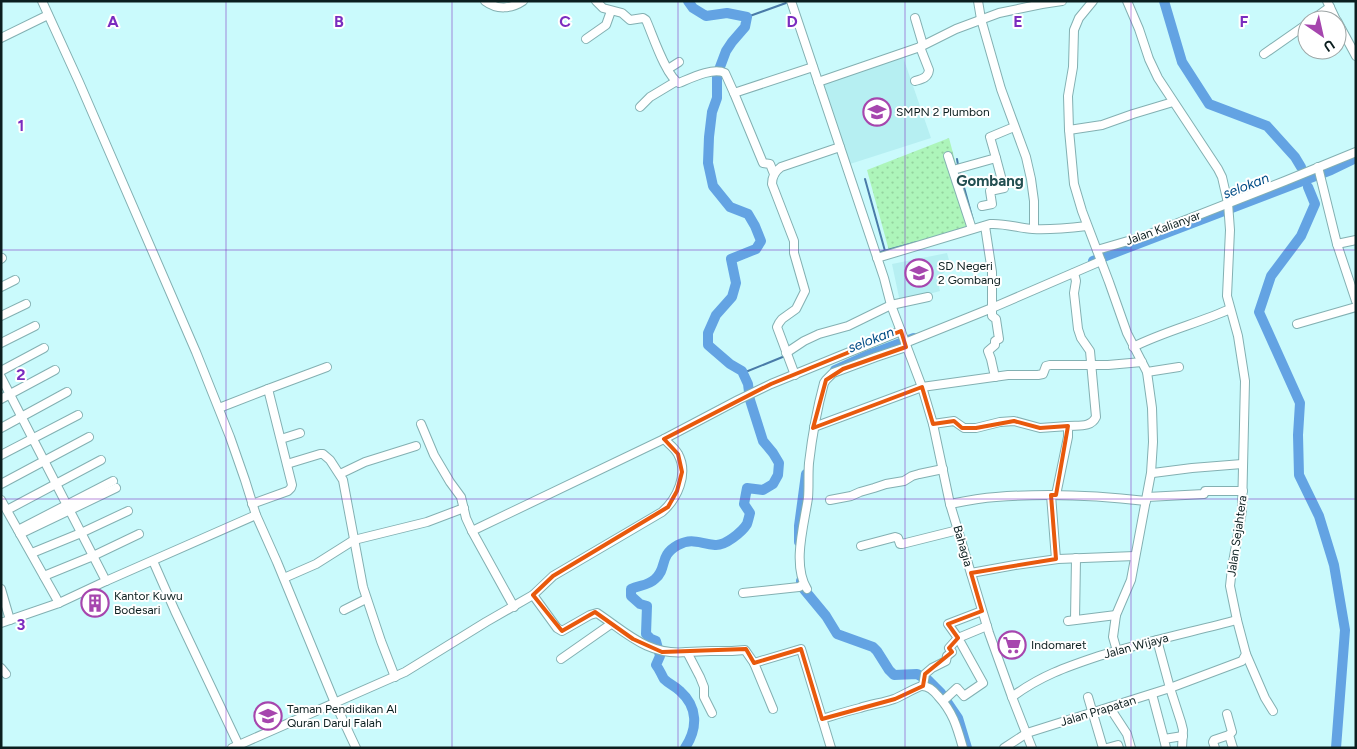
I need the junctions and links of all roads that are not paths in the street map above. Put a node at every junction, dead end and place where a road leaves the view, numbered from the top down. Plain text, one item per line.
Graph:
1 (42, 1) edge
2 (485, 1) edge
3 (523, 1) edge
4 (596, 1) edge
5 (791, 1) edge
6 (978, 1) edge
7 (1062, 1) edge
8 (1093, 1) edge
9 (1127, 1) edge
10 (611, 11) junction
11 (48, 15) junction
12 (915, 18) dead end
13 (981, 19) junction
14 (1297, 31) edge
15 (1, 38) edge
16 (586, 39) dead end
17 (1347, 39) edge
18 (922, 46) junction
19 (1264, 54) dead end
20 (1356, 56) edge
21 (679, 62) dead end
22 (813, 67) junction
23 (668, 69) junction
24 (915, 81) dead end
25 (675, 82) junction
26 (818, 82) junction
27 (734, 93) junction
28 (1174, 102) junction
29 (640, 107) dead end
30 (1014, 127) junction
31 (1069, 130) junction
32 (840, 147) junction
33 (1356, 152) edge
34 (948, 156) dead end
35 (996, 158) junction
36 (957, 169) junction
37 (1318, 172) junction
38 (774, 174) junction
39 (982, 206) dead end
40 (1229, 207) junction
41 (985, 226) junction
42 (1087, 226) junction
43 (971, 227) junction
44 (1034, 229) junction
45 (1356, 240) edge
46 (1337, 244) junction
47 (880, 257) junction
48 (1099, 257) junction
49 (1074, 273) junction
50 (15, 280) dead end
51 (1, 287) edge
52 (928, 297) dead end
53 (1356, 301) edge
54 (26, 304) dead end
55 (992, 304) junction
56 (893, 306) junction
57 (1356, 307) edge
58 (1230, 308) junction
59 (1, 316) edge
60 (1297, 324) dead end
61 (34, 326) dead end
62 (904, 340) junction
63 (1, 343) edge
64 (1133, 347) junction
65 (44, 348) dead end
66 (787, 355) junction
67 (1142, 362) junction
68 (1092, 365) junction
69 (327, 367) dead end
70 (1179, 367) dead end
71 (55, 370) dead end
72 (1, 372) edge
73 (1147, 372) junction
74 (795, 375) junction
75 (1, 377) edge
76 (996, 377) junction
77 (922, 387) junction
78 (268, 389) junction
79 (67, 392) dead end
80 (10, 395) junction
81 (1, 399) edge
82 (219, 408) junction
83 (78, 415) dead end
84 (22, 417) junction
85 (421, 424) dead end
86 (933, 424) junction
87 (1068, 426) junction
88 (814, 427) junction
89 (1, 428) edge
90 (300, 433) dead end
91 (89, 437) dead end
92 (32, 439) junction
93 (281, 439) junction
94 (664, 439) junction
95 (416, 446) dead end
96 (1, 455) edge
97 (102, 460) dead end
98 (44, 461) junction
99 (287, 464) junction
100 (1242, 464) junction
101 (943, 469) junction
102 (1153, 473) dead end
103 (340, 474) junction
104 (56, 483) junction
105 (1, 484) edge
106 (114, 485) dead end
107 (1243, 490) junction
108 (1053, 495) junction
109 (1148, 497) junction
110 (1, 500) edge
111 (830, 500) dead end
112 (252, 504) junction
113 (950, 504) junction
114 (68, 507) junction
115 (464, 508) junction
116 (128, 511) dead end
117 (8, 512) junction
118 (256, 515) junction
119 (1, 518) edge
120 (958, 530) junction
121 (472, 531) junction
122 (19, 532) junction
123 (81, 533) junction
124 (139, 534) dead end
125 (354, 540) junction
126 (861, 546) dead end
127 (32, 553) junction
128 (93, 556) junction
129 (1135, 556) junction
130 (1076, 558) junction
131 (1056, 559) junction
132 (153, 561) junction
133 (970, 574) junction
134 (44, 576) junction
135 (284, 578) junction
136 (106, 581) junction
137 (1, 589) edge
138 (744, 593) dead end
139 (533, 595) junction
140 (366, 599) junction
141 (59, 603) junction
142 (514, 607) junction
143 (344, 610) dead end
144 (982, 611) junction
145 (1116, 615) junction
146 (10, 620) junction
147 (1237, 620) junction
148 (1, 623) edge
149 (611, 624) junction
150 (987, 626) junction
151 (958, 638) junction
152 (1157, 640) junction
153 (1117, 650) junction
154 (687, 652) junction
155 (1246, 654) junction
156 (561, 659) dead end
157 (754, 663) junction
158 (395, 677) junction
159 (923, 685) junction
160 (1170, 688) junction
161 (1152, 694) junction
162 (1012, 697) junction
163 (1088, 697) dead end
164 (944, 699) junction
165 (335, 703) junction
166 (1110, 708) junction
167 (773, 709) dead end
168 (1273, 711) dead end
169 (712, 713) dead end
170 (1092, 713) junction
171 (1227, 714) dead end
172 (822, 719) junction
173 (1027, 733) junction
174 (1229, 735) junction
175 (1183, 736) junction
176 (1165, 744) edge
177 (237, 747) edge
178 (356, 748) edge
179 (830, 748) edge
180 (963, 748) edge
181 (1004, 748) edge
182 (1032, 748) edge
183 (1105, 748) edge
184 (1119, 748) edge
185 (1131, 748) edge
186 (1182, 748) edge
187 (1215, 748) edge
188 (1233, 748) edge

1 - 11 street
2 - 3 street
4 - 10 street
5 - 22 street, Bahagia
6 - 13 street
7 - 13 street
8 - 31 street
9 - 28 street, Jalan Sejahtera
10 - 16 street
10 - 23 street
11 - 15 street
11 - 82 street
12 - 18 street
13 - 18 street
13 - 30 street
14 - 19 street
17 - 20 street
18 - 24 street
18 - 26 street
21 - 23 street
22 - 26 street, Bahagia
22 - 27 street
23 - 25 street
25 - 27 street
25 - 29 street
26 - 32 street, Bahagia
27 - 38 street
28 - 31 street
28 - 40 street, Jalan Sejahtera
30 - 35 street
30 - 44 street
31 - 42 street
32 - 38 street
32 - 47 street, Bahagia
33 - 37 street, Jalan Kalianyar
34 - 36 street
35 - 36 street
35 - 39 street
36 - 43 street
37 - 40 street, Jalan Kalianyar
37 - 46 street
38 - 66 street
40 - 48 street, Jalan Kalianyar
40 - 58 street, Jalan Sejahtera
41 - 43 street
41 - 44 street
41 - 55 street
42 - 44 street
42 - 48 street
43 - 47 street
45 - 46 street
46 - 53 street
47 - 56 street, Bahagia
48 - 49 street, Jalan Kalianyar
48 - 64 street
49 - 55 street, Jalan Kalianyar
49 - 68 street
50 - 51 street
52 - 56 street
54 - 59 street
55 - 62 street, Jalan Kalianyar
55 - 76 street
56 - 62 street, Bahagia
56 - 66 street
57 - 60 street
58 - 64 street
58 - 100 street, Jalan Sejahtera
61 - 63 street
62 - 74 street
62 - 77 street, Bahagia
62 - 88 street
64 - 67 street
65 - 72 street
66 - 74 street
67 - 68 street
67 - 73 street
68 - 76 street
68 - 87 street
69 - 78 street
70 - 73 street
71 - 80 street
73 - 109 street
74 - 94 street
75 - 80 street
76 - 77 street
77 - 86 street, Bahagia
77 - 88 street
78 - 82 street
78 - 93 street
79 - 84 street
80 - 81 street
80 - 84 street
82 - 112 street
83 - 92 street
84 - 89 street
84 - 92 street
85 - 115 street
86 - 87 street
86 - 101 street, Bahagia
87 - 108 street
88 - 138 street
90 - 93 street
91 - 98 street
92 - 96 street
92 - 98 street
93 - 99 street
94 - 121 street
94 - 139 street
95 - 103 street
97 - 104 street
98 - 104 street
98 - 105 street
99 - 103 street
99 - 112 street
100 - 102 street
100 - 107 street, Jalan Sejahtera
101 - 111 street
101 - 113 street, Bahagia
103 - 125 street
104 - 114 street
104 - 117 street
106 - 114 street
107 - 109 street
107 - 147 street, Jalan Sejahtera
108 - 109 street
108 - 113 street
108 - 131 street
109 - 129 street
110 - 117 street
112 - 118 street
113 - 120 street, Bahagia
114 - 122 street
114 - 123 street
115 - 121 street
115 - 125 street
116 - 123 street
117 - 119 street
117 - 122 street
118 - 132 street
118 - 135 street
120 - 126 street
120 - 133 street, Bahagia
121 - 142 street
122 - 127 street
123 - 127 street
123 - 128 street
124 - 128 street
125 - 135 street
125 - 140 street
127 - 134 street
128 - 134 street
128 - 136 street
129 - 130 street
129 - 145 street
130 - 131 street
130 - 145 street
131 - 133 street
132 - 136 street
132 - 177 street
133 - 144 street, Bahagia
134 - 141 street
135 - 165 street
136 - 141 street
137 - 146 street
139 - 142 street
139 - 149 street
140 - 143 street
140 - 158 street
141 - 146 street
142 - 158 street
144 - 150 street, Bahagia
144 - 151 street
145 - 153 street
146 - 148 street
147 - 152 street, Jalan Wijaya
147 - 155 street, Jalan Sejahtera
149 - 154 street
149 - 156 street
150 - 151 street
150 - 162 street, Bahagia
151 - 159 street
151 - 164 street
152 - 153 street, Jalan Wijaya
152 - 160 street
153 - 162 street, Jalan Wijaya
154 - 157 street
154 - 169 street
155 - 160 street
155 - 168 street, Jalan Sejahtera
157 - 167 street
157 - 172 street
158 - 165 street
159 - 164 street
159 - 172 street
160 - 161 street, Jalan Prapatan
160 - 175 street
161 - 166 street, Jalan Prapatan
161 - 176 street
162 - 173 street, Bahagia
163 - 170 street
164 - 180 street
165 - 177 street
165 - 178 street
166 - 170 street, Jalan Prapatan
166 - 185 street
170 - 173 street, Jalan Prapatan
170 - 183 street
171 - 174 street
172 - 179 street
173 - 181 street, Jalan Prapatan
173 - 182 street, Bahagia
174 - 187 street
174 - 188 street
175 - 176 street
175 - 186 street
183 - 184 street

